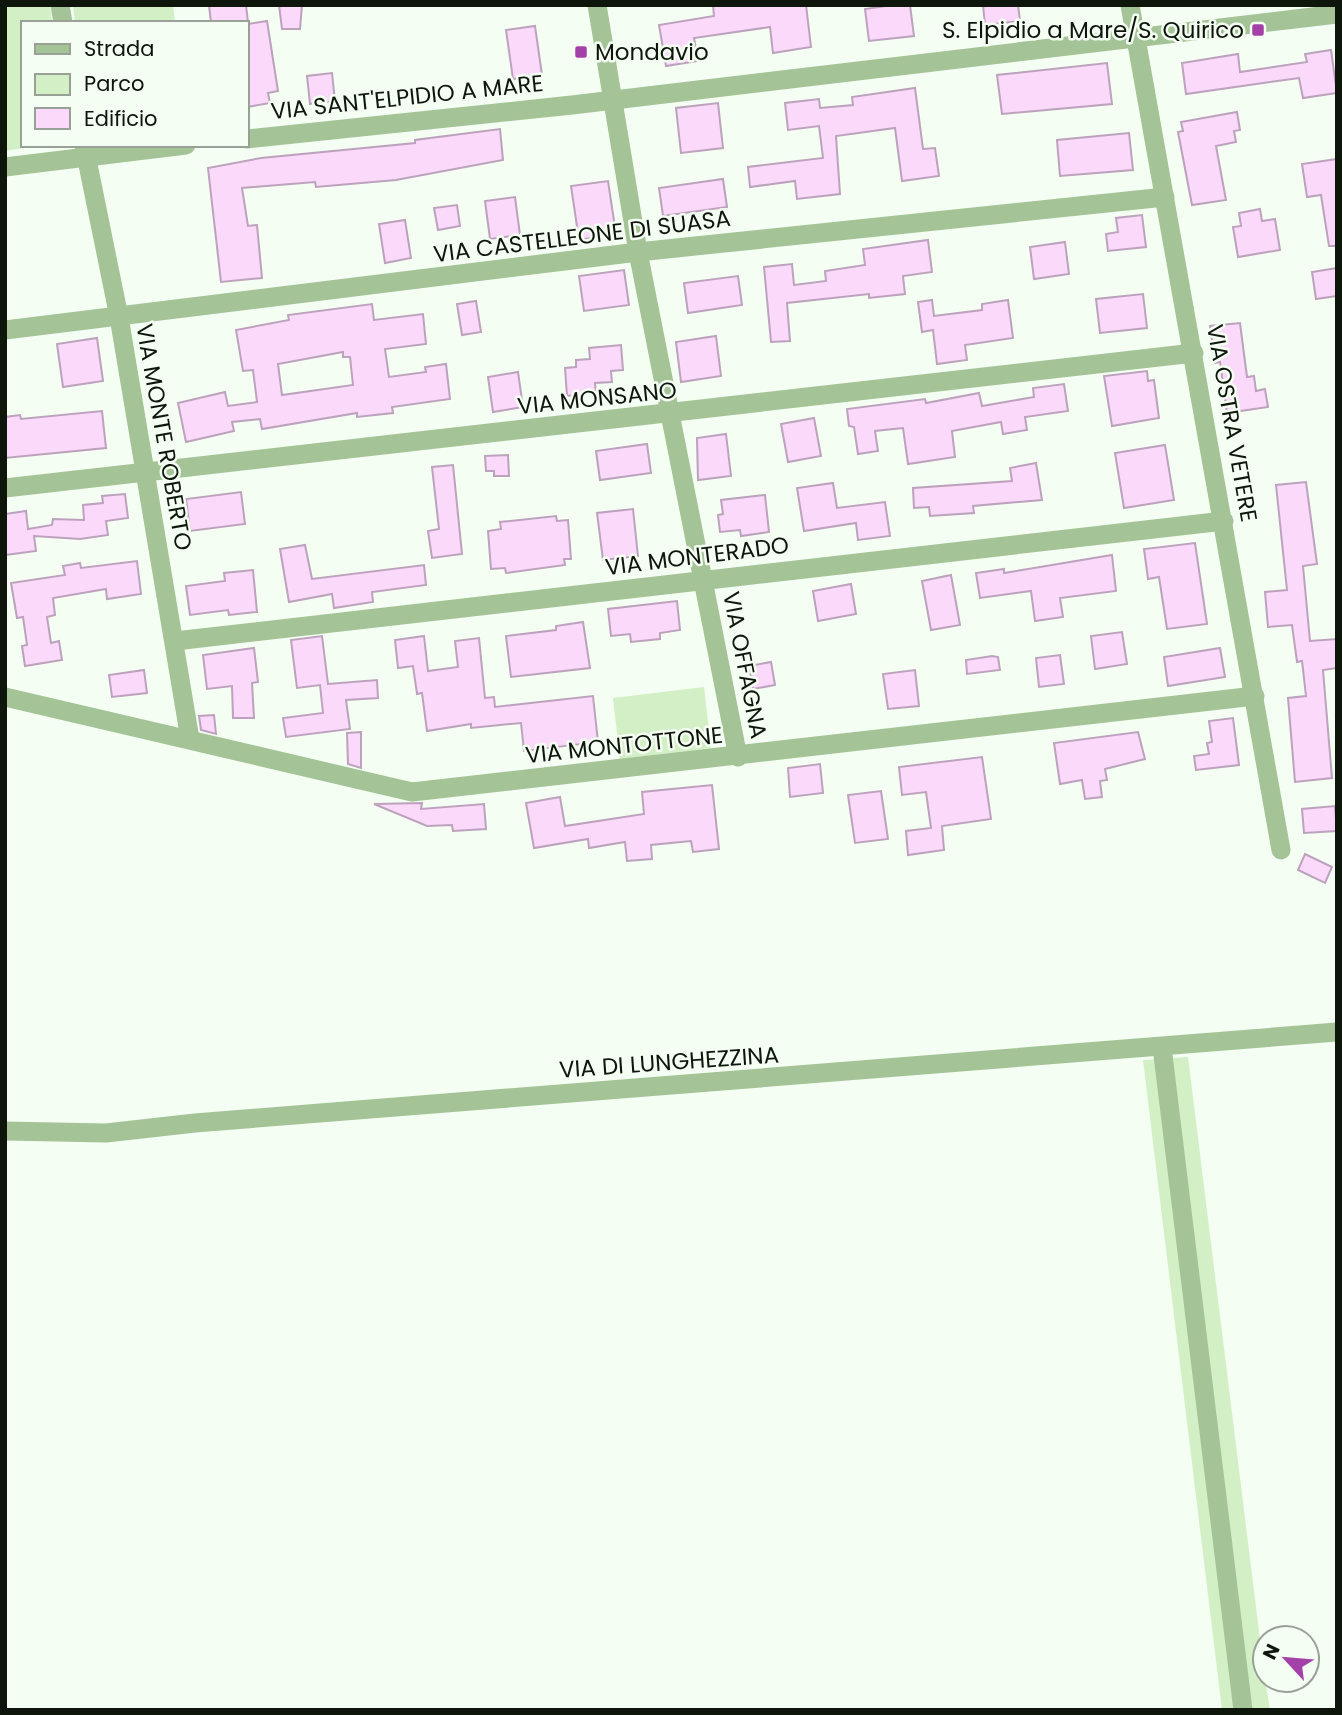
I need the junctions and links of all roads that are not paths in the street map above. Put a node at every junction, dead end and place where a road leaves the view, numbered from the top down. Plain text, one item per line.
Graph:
1 (1130, 5) edge
2 (598, 6) edge
3 (1337, 14) edge
4 (1135, 38) junction
5 (612, 100) junction
6 (248, 139) edge
7 (152, 147) edge
8 (85, 151) edge
9 (5, 167) edge
10 (1165, 197) junction
11 (638, 252) junction
12 (118, 317) junction
13 (5, 330) edge
14 (1195, 353) junction
15 (670, 415) junction
16 (146, 474) junction
17 (5, 488) edge
18 (1224, 521) junction
19 (704, 579) junction
20 (175, 641) junction
21 (1255, 696) junction
22 (5, 697) edge
23 (190, 739) junction
24 (738, 757) junction
25 (1281, 850) dead end
26 (1337, 1032) edge
27 (1162, 1047) junction
28 (5, 1131) edge
29 (1243, 1710) edge

1 - 4 street, VIA OSTRA VETERE
2 - 5 street, VIA OFFAGNA
3 - 4 street
4 - 5 street, VIA SANT'ELPIDIO A MARE
4 - 10 street, VIA OSTRA VETERE
5 - 6 street, VIA SANT'ELPIDIO A MARE
5 - 11 street, VIA OFFAGNA
7 - 8 street
8 - 9 street
8 - 12 street, VIA MONTE ROBERTO
10 - 11 street, VIA CASTELLEONE DI SUASA
10 - 14 street, VIA OSTRA VETERE
11 - 12 street, VIA CASTELLEONE DI SUASA
11 - 15 street, VIA OFFAGNA
12 - 13 street, VIA CASTELLEONE DI SUASA
12 - 16 street, VIA MONTE ROBERTO
14 - 15 street, VIA MONSANO
14 - 18 street, VIA OSTRA VETERE
15 - 16 street, VIA MONSANO
15 - 19 street, VIA OFFAGNA
16 - 17 street, VIA MONSANO
16 - 20 street, VIA MONTE ROBERTO
18 - 19 street, VIA MONTERADO
18 - 21 street, VIA OSTRA VETERE
19 - 20 street, VIA MONTERADO
19 - 24 street, VIA OFFAGNA
20 - 23 street, VIA MONTE ROBERTO
21 - 24 street, VIA MONTOTTONE
21 - 25 street, VIA OSTRA VETERE
22 - 23 street, VIA MONTOTTONE
23 - 24 street, VIA MONTOTTONE
26 - 27 street, VIA DI LUNGHEZZINA
27 - 28 street, VIA DI LUNGHEZZINA
27 - 29 street

